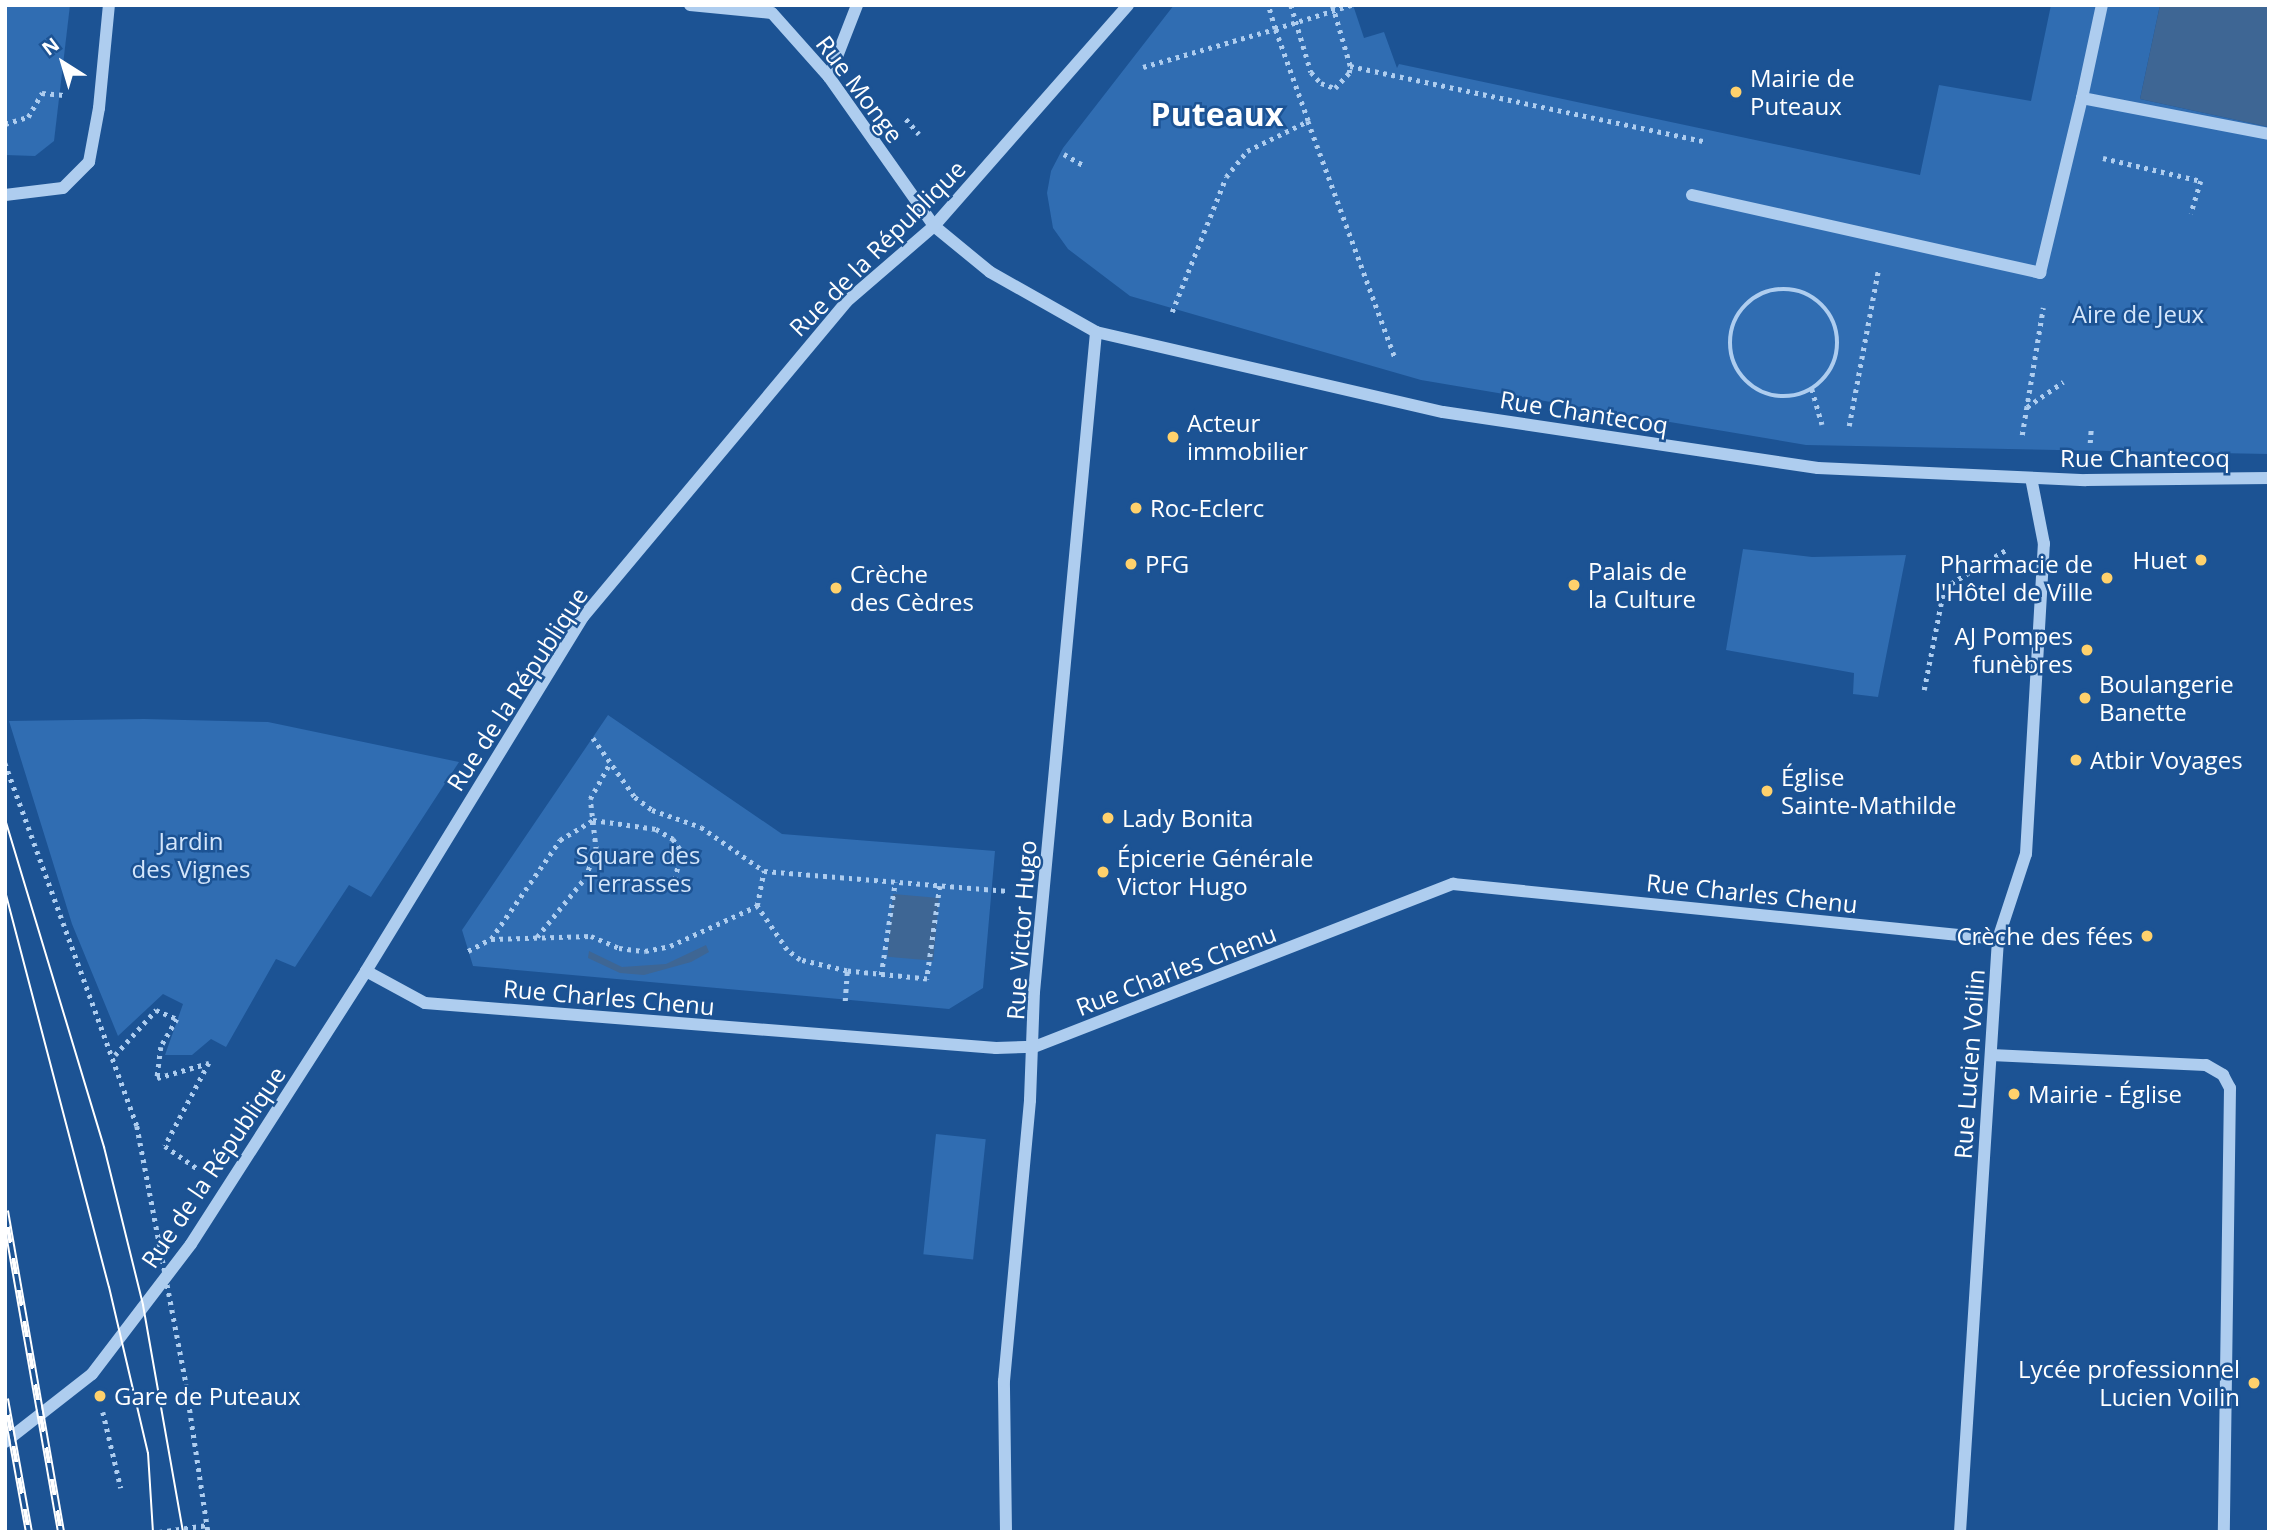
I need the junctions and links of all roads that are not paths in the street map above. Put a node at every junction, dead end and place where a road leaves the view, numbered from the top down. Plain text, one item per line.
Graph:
1 (109, 5) edge
2 (690, 5) edge
3 (857, 5) edge
4 (1128, 5) edge
5 (2102, 5) edge
6 (829, 77) junction
7 (2082, 98) junction
8 (2269, 134) edge
9 (5, 195) edge
10 (1692, 195) dead end
11 (934, 226) junction
12 (1096, 332) junction
13 (2031, 478) junction
14 (2269, 478) edge
15 (1998, 939) junction
16 (366, 971) junction
17 (1034, 1047) junction
18 (1991, 1055) junction
19 (5, 1442) edge
20 (1006, 1532) edge
21 (1960, 1532) edge
22 (2224, 1532) edge

1 - 9 street
2 - 6 street, Rue Monge
3 - 6 street
4 - 11 street, Rue de la République
5 - 7 street
6 - 11 street, Rue Monge
7 - 8 street
7 - 10 street
11 - 12 street, Rue Chantecoq
11 - 16 street, Rue de la République
12 - 13 street, Rue Chantecoq
12 - 17 street, Rue Victor Hugo
13 - 14 street, Rue Chantecoq
13 - 15 street, Rue Lucien Voilin
15 - 17 street, Rue Charles Chenu
15 - 18 street, Rue Lucien Voilin
16 - 17 street, Rue Charles Chenu
16 - 19 street, Rue de la République
17 - 20 street, Rue Victor Hugo
18 - 21 street, Rue Lucien Voilin
18 - 22 street

